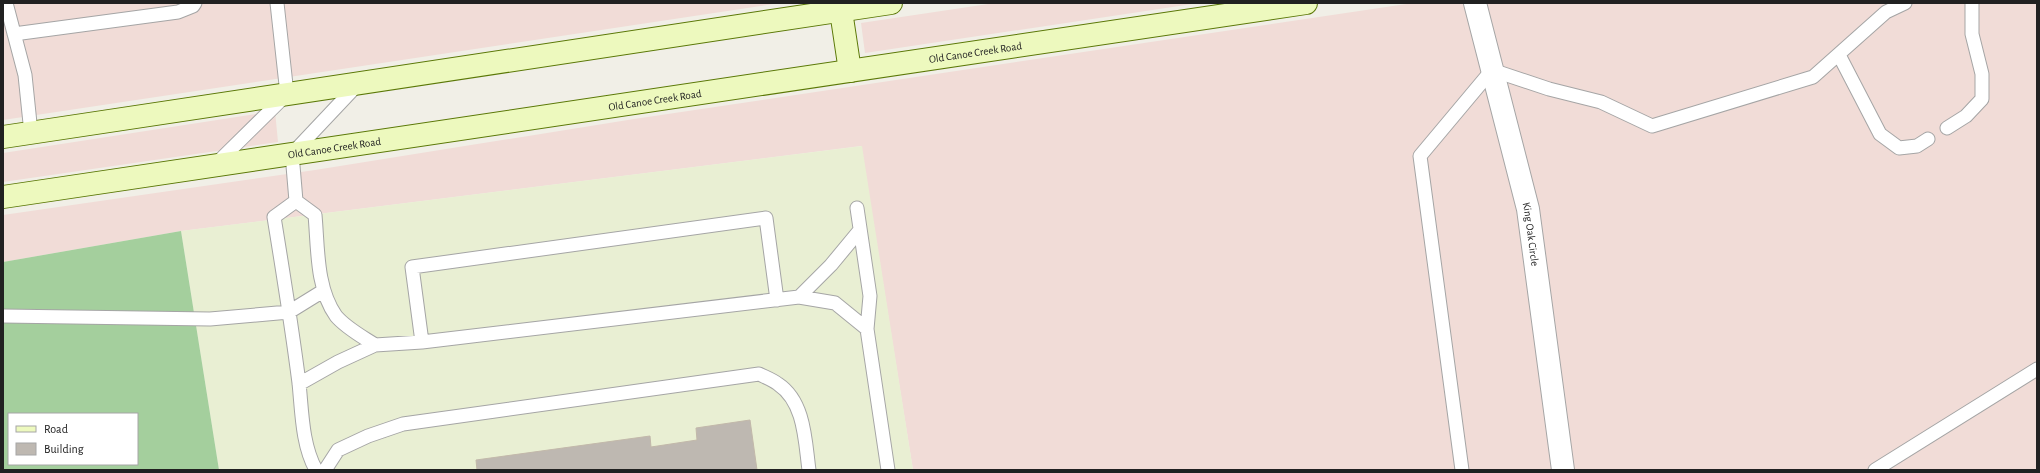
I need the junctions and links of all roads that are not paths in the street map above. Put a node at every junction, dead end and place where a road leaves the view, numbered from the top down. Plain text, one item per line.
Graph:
1 (6, 3) edge
2 (195, 3) edge
3 (277, 3) edge
4 (891, 3) edge
5 (1306, 3) edge
6 (1475, 3) edge
7 (1905, 3) edge
8 (1972, 3) edge
9 (840, 7) edge
10 (14, 34) junction
11 (1839, 54) junction
12 (1492, 70) junction
13 (850, 71) junction
14 (359, 83) junction
15 (287, 94) junction
16 (1947, 128) dead end
17 (31, 133) junction
18 (3, 137) edge
19 (1928, 139) dead end
20 (292, 154) junction
21 (215, 165) junction
22 (3, 197) edge
23 (296, 201) junction
24 (857, 208) dead end
25 (860, 230) junction
26 (323, 291) junction
27 (799, 297) junction
28 (777, 300) junction
29 (289, 312) junction
30 (3, 316) edge
31 (867, 329) junction
32 (422, 342) junction
33 (375, 345) junction
34 (2037, 369) edge
35 (299, 384) junction
36 (316, 470) edge
37 (325, 470) edge
38 (810, 470) edge
39 (888, 470) edge
40 (1462, 470) edge
41 (1563, 470) edge
42 (1875, 470) edge

1 - 10 lane
2 - 10 lane
3 - 15 lane
4 - 9 main road
5 - 13 main road, Old Canoe Creek Road
6 - 12 street, King Oak Circle
7 - 11 lane
8 - 16 lane
9 - 13 main road
9 - 14 main road
10 - 17 lane
11 - 12 lane
11 - 19 lane
12 - 40 lane
12 - 41 street, King Oak Circle
13 - 20 main road, Old Canoe Creek Road
14 - 15 main road
14 - 20 lane
15 - 17 main road
15 - 21 lane
17 - 18 main road
20 - 21 main road, Old Canoe Creek Road
20 - 23 lane
21 - 22 main road, Old Canoe Creek Road
23 - 26 lane
23 - 29 lane
24 - 25 lane
25 - 27 lane
25 - 31 lane
26 - 29 lane
26 - 33 lane
27 - 28 lane
27 - 31 lane
28 - 32 lane
28 - 32 lane
29 - 30 lane
29 - 35 lane
31 - 39 lane
32 - 33 lane
33 - 35 lane
34 - 42 lane
35 - 36 lane
37 - 38 lane

